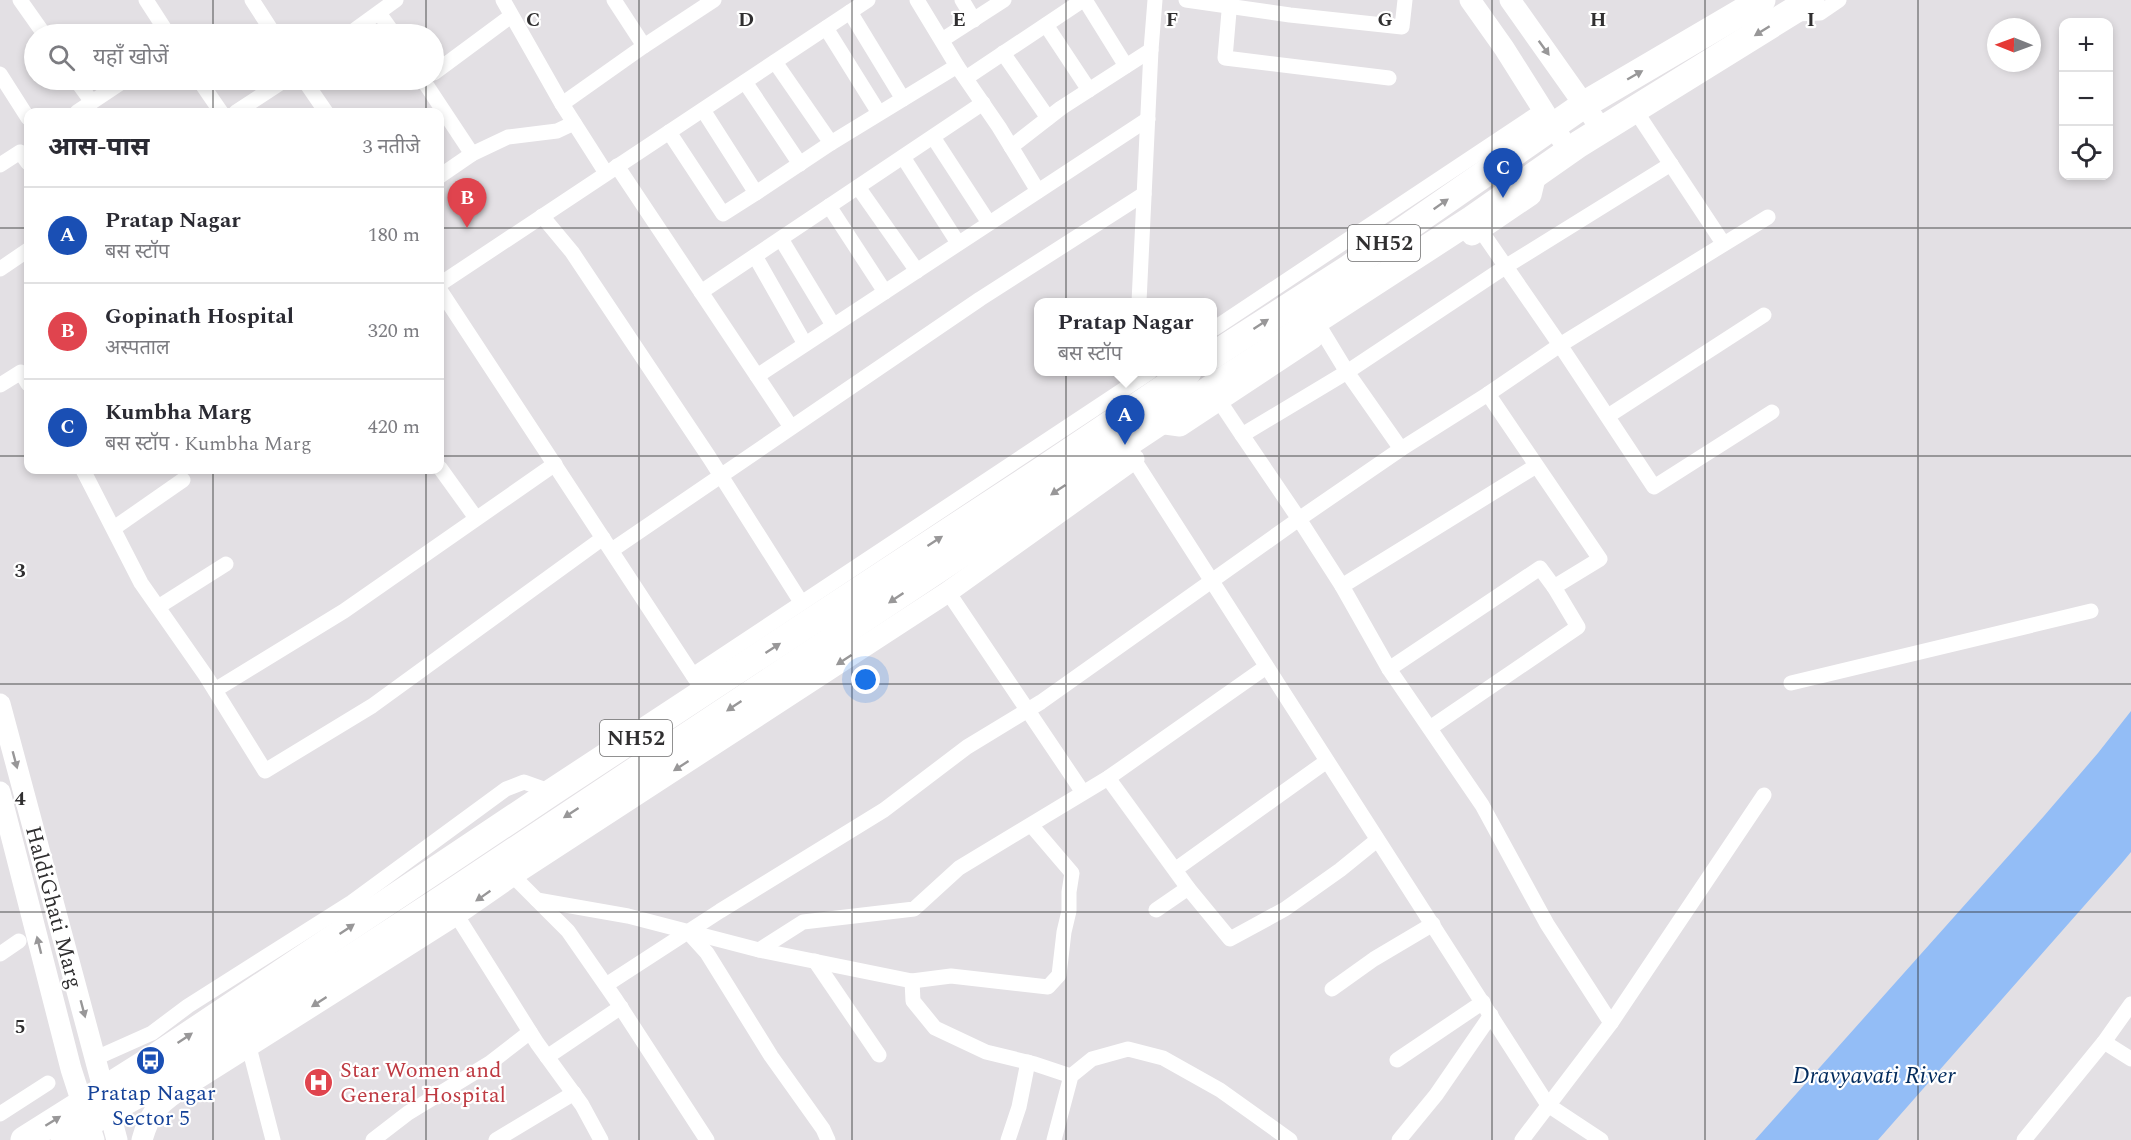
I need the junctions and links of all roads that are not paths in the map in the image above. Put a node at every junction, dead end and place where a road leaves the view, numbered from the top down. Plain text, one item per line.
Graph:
1 (20, 0) edge
2 (146, 0) edge
3 (252, 0) edge
4 (396, 0) edge
5 (503, 0) edge
6 (614, 0) edge
7 (714, 0) edge
8 (868, 0) edge
9 (917, 0) edge
10 (962, 0) edge
11 (1084, 0) edge
12 (1155, 0) edge
13 (1186, 0) edge
14 (1405, 0) edge
15 (1470, 0) edge
16 (1510, 0) edge
17 (1762, 0) edge
18 (1839, 0) edge
19 (994, 3) edge
20 (1230, 4) edge
21 (1800, 7) edge
22 (850, 12) junction
23 (379, 13) junction
24 (512, 16) junction
25 (974, 20) junction
26 (37, 24) edge
27 (162, 24) edge
28 (268, 24) edge
29 (363, 24) edge
30 (387, 24) edge
31 (1046, 25) junction
32 (826, 28) junction
33 (942, 40) junction
34 (644, 46) junction
35 (1151, 50) junction
36 (1003, 53) junction
37 (775, 62) junction
38 (444, 66) edge
39 (1126, 66) junction
40 (961, 72) junction
41 (0, 74) edge
42 (1389, 78) dead end
43 (745, 82) junction
44 (83, 90) edge
45 (110, 90) edge
46 (206, 90) edge
47 (270, 90) edge
48 (311, 90) edge
49 (430, 90) edge
50 (1089, 90) junction
51 (903, 99) junction
52 (92, 102) junction
53 (983, 103) junction
54 (562, 104) junction
55 (1585, 104) junction
56 (83, 108) edge
57 (218, 108) edge
58 (242, 108) edge
59 (323, 108) edge
60 (442, 108) edge
61 (703, 110) junction
62 (1635, 110) junction
63 (24, 112) edge
64 (444, 112) edge
65 (879, 113) junction
66 (1048, 118) junction
67 (1148, 119) junction
68 (1548, 119) junction
69 (574, 123) junction
70 (1602, 130) junction
71 (669, 132) junction
72 (933, 137) junction
73 (831, 143) junction
74 (1011, 147) junction
75 (1569, 151) junction
76 (472, 154) junction
77 (24, 155) edge
78 (903, 157) junction
79 (800, 164) junction
80 (1671, 164) junction
81 (0, 165) edge
82 (612, 170) junction
83 (444, 173) edge
84 (858, 187) junction
85 (1038, 191) junction
86 (756, 194) junction
87 (1144, 194) junction
88 (829, 207) junction
89 (542, 216) junction
90 (1768, 217) dead end
91 (989, 223) junction
92 (1476, 224) junction
93 (781, 239) junction
94 (958, 243) junction
95 (1723, 243) junction
96 (24, 253) edge
97 (755, 256) junction
98 (1505, 267) junction
99 (0, 269) edge
100 (917, 271) junction
101 (444, 281) edge
102 (701, 292) junction
103 (885, 292) junction
104 (444, 296) edge
105 (1138, 298) edge
106 (1764, 315) dead end
107 (833, 325) junction
108 (1319, 326) junction
109 (1217, 327) edge
110 (805, 344) junction
111 (1560, 345) junction
112 (1217, 353) edge
113 (1347, 372) junction
114 (24, 375) edge
115 (757, 376) junction
116 (1172, 376) edge
117 (1139, 384) edge
118 (0, 385) edge
119 (1215, 394) junction
120 (1488, 394) junction
121 (1772, 412) dead end
122 (1608, 416) junction
123 (791, 427) junction
124 (1242, 435) junction
125 (1401, 449) junction
126 (1130, 452) junction
127 (555, 464) junction
128 (1536, 466) junction
129 (86, 474) edge
130 (444, 474) edge
131 (720, 474) junction
132 (183, 480) dead end
133 (476, 518) junction
134 (1299, 519) junction
135 (114, 528) junction
136 (607, 544) junction
137 (226, 564) dead end
138 (1211, 581) junction
139 (1342, 586) junction
140 (1554, 587) junction
141 (948, 592) junction
142 (801, 602) junction
143 (158, 607) junction
144 (2091, 611) dead end
145 (1266, 667) junction
146 (1389, 669) junction
147 (1791, 683) dead end
148 (699, 684) junction
149 (215, 690) junction
150 (0, 704) edge
151 (1027, 711) junction
152 (1430, 728) junction
153 (1327, 761) junction
154 (1108, 778) junction
155 (0, 792) edge
156 (552, 792) junction
157 (1082, 792) junction
158 (1764, 795) dead end
159 (1031, 825) junction
160 (1377, 840) junction
161 (505, 868) junction
162 (1176, 868) junction
163 (1188, 888) junction
164 (537, 900) junction
165 (450, 906) junction
166 (1156, 910) dead end
167 (1432, 924) junction
168 (688, 932) junction
169 (19, 941) dead end
170 (759, 950) junction
171 (0, 954) edge
172 (814, 961) junction
173 (912, 981) junction
174 (606, 985) junction
175 (1332, 989) dead end
176 (2131, 1004) edge
177 (621, 1007) junction
178 (1487, 1008) junction
179 (1611, 1023) junction
180 (530, 1032) junction
181 (244, 1039) junction
182 (2104, 1042) junction
183 (879, 1055) dead end
184 (547, 1057) junction
185 (96, 1058) junction
186 (2131, 1059) edge
187 (1397, 1060) dead end
188 (1028, 1062) junction
189 (1071, 1076) junction
190 (48, 1083) dead end
191 (573, 1093) junction
192 (1548, 1106) junction
193 (95, 1113) edge
194 (0, 1114) edge
195 (378, 1138) edge
196 (24, 1140) edge
197 (64, 1140) edge
198 (117, 1140) edge
199 (142, 1140) edge
200 (273, 1140) edge
201 (496, 1140) edge
202 (601, 1140) edge
203 (707, 1140) edge
204 (828, 1140) edge
205 (1008, 1140) edge
206 (1054, 1140) edge
207 (1290, 1140) edge
208 (1399, 1140) edge
209 (1522, 1140) edge
210 (1601, 1140) edge
211 (2024, 1140) edge

1 - 26 street
2 - 27 street
3 - 28 street
4 - 23 street
5 - 24 street
6 - 34 street
7 - 34 street
8 - 22 street
9 - 33 street
10 - 25 street
11 - 31 street
11 - 39 street
12 - 35 street
13 - 20 street
14 - 20 street
15 - 68 street
16 -> 55 street
55 -> 17 highway, NH52
18 - 21 street
19 - 25 street
20 - 42 street
21 -> 62 highway, NH52
22 - 32 street
22 - 51 street
23 - 29 street
23 - 30 street
24 - 38 street
24 - 54 street
25 - 33 street
31 - 36 street
31 - 50 street
32 - 37 street
32 - 65 street
33 - 40 street
34 - 54 street
35 - 39 street
35 - 67 street
36 - 40 street
36 - 66 street
37 - 43 street
37 - 73 street
39 - 50 street
40 - 51 street
40 - 53 street
41 - 63 street
43 - 61 street
43 - 79 street
44 - 52 street
45 - 52 street
46 - 57 street
47 - 58 street
48 - 59 street
49 - 60 street
50 - 66 street
51 - 65 street
52 - 56 street
53 - 72 street
53 - 74 street
54 - 69 street
55 - 68 highway, NH52
55 - 70 street
61 - 71 street
61 - 86 street
62 - 70 highway, NH52
62 - 80 street
64 - 76 street
65 - 73 street
66 - 74 street
67 - 85 street
67 - 87 street
68 - 75 street
68 - 109 street
112 -> 68 highway, NH52
69 - 76 street
69 - 82 street
70 - 75 highway, NH52
71 - 82 street
71 - 86 street
72 - 78 street
72 - 91 street
73 - 79 street
74 - 85 street
75 - 92 highway, NH52
76 - 83 street
77 - 81 street
78 - 84 street
78 - 94 street
79 - 86 street
80 - 95 street
80 - 98 street
82 - 89 street
82 - 102 street
84 - 88 street
84 - 100 street
85 - 91 street
87 - 105 street
87 - 123 street
88 - 93 street
88 - 103 street
89 - 101 street
89 - 131 street
90 - 95 street
91 - 94 street
92 - 98 street
92 - 108 highway, NH52
93 - 97 street
93 - 107 street
94 - 100 street
95 - 111 street
96 - 99 street
97 - 102 street
97 - 110 street
98 - 111 street
98 - 113 street
100 - 103 street
102 - 115 street
103 - 107 street
104 - 127 street
106 - 122 street
107 - 110 street
108 - 113 street
108 - 119 highway, NH52
110 - 115 street
111 - 120 street
111 - 122 street
113 - 124 street
113 - 125 street
114 - 118 street
115 - 123 street
116 - 117 highway, NH52
117 - 142 street
148 -> 117 highway, NH52
119 - 124 street
119 - 126 highway, NH52
120 - 125 street
120 - 128 street
121 - 122 street
123 - 131 street
124 - 134 street
125 - 134 street
126 - 138 street
126 - 141 street
126 -> 161 highway, NH52
127 - 133 street
127 - 136 street
128 - 139 street
128 - 140 street
129 - 135 street
130 - 133 street
131 - 136 street
131 - 142 street
132 - 135 street
133 - 149 street
134 - 138 street
134 - 139 street
135 - 143 street
136 - 148 street
136 - 149 street
137 - 143 street
138 - 145 street
138 - 151 street
139 - 146 street
140 - 146 street
140 - 152 street
141 - 151 street
141 -> 161 street
142 - 148 street
143 - 149 street
144 - 147 street
145 - 153 street
145 - 154 street
146 - 152 street
148 - 156 highway, NH52
150 -> 185 street, HaldiGhati Marg
151 - 157 street
151 - 168 street
152 - 179 street
153 - 160 street
153 - 162 street
154 - 157 street
154 - 162 street
193 -> 155 street, HaldiGhati Marg
156 - 185 street
193 -> 156 highway, NH52
157 - 159 street
158 - 179 street
159 - 170 street
159 - 173 street
160 - 163 street
160 - 167 street
161 - 164 street
161 -> 165 highway, NH52
162 - 163 street
163 - 166 street
164 - 168 street
164 - 174 street
165 - 180 street
165 -> 181 highway, NH52
167 - 175 street
167 - 178 street
168 - 170 street
168 - 174 street
168 - 204 street
169 - 171 street
170 - 172 street
172 - 173 street
172 - 183 street
173 - 188 street
174 - 177 street
176 - 182 street
177 - 184 street
177 - 203 street
178 - 187 street
178 - 192 street
178 - 208 street
179 - 192 street
180 - 184 street
180 - 195 street
181 - 193 highway, NH52
181 - 199 street
181 - 200 street
182 - 186 street
182 - 211 street
184 - 191 street
185 - 193 street, HaldiGhati Marg
188 - 189 street
188 - 205 street
189 - 206 street
189 - 207 street
190 - 194 street
191 - 201 street
191 - 202 street
192 - 209 street
192 - 210 street
196 -> 193 highway, NH52
193 - 197 highway, NH52
193 - 198 street

